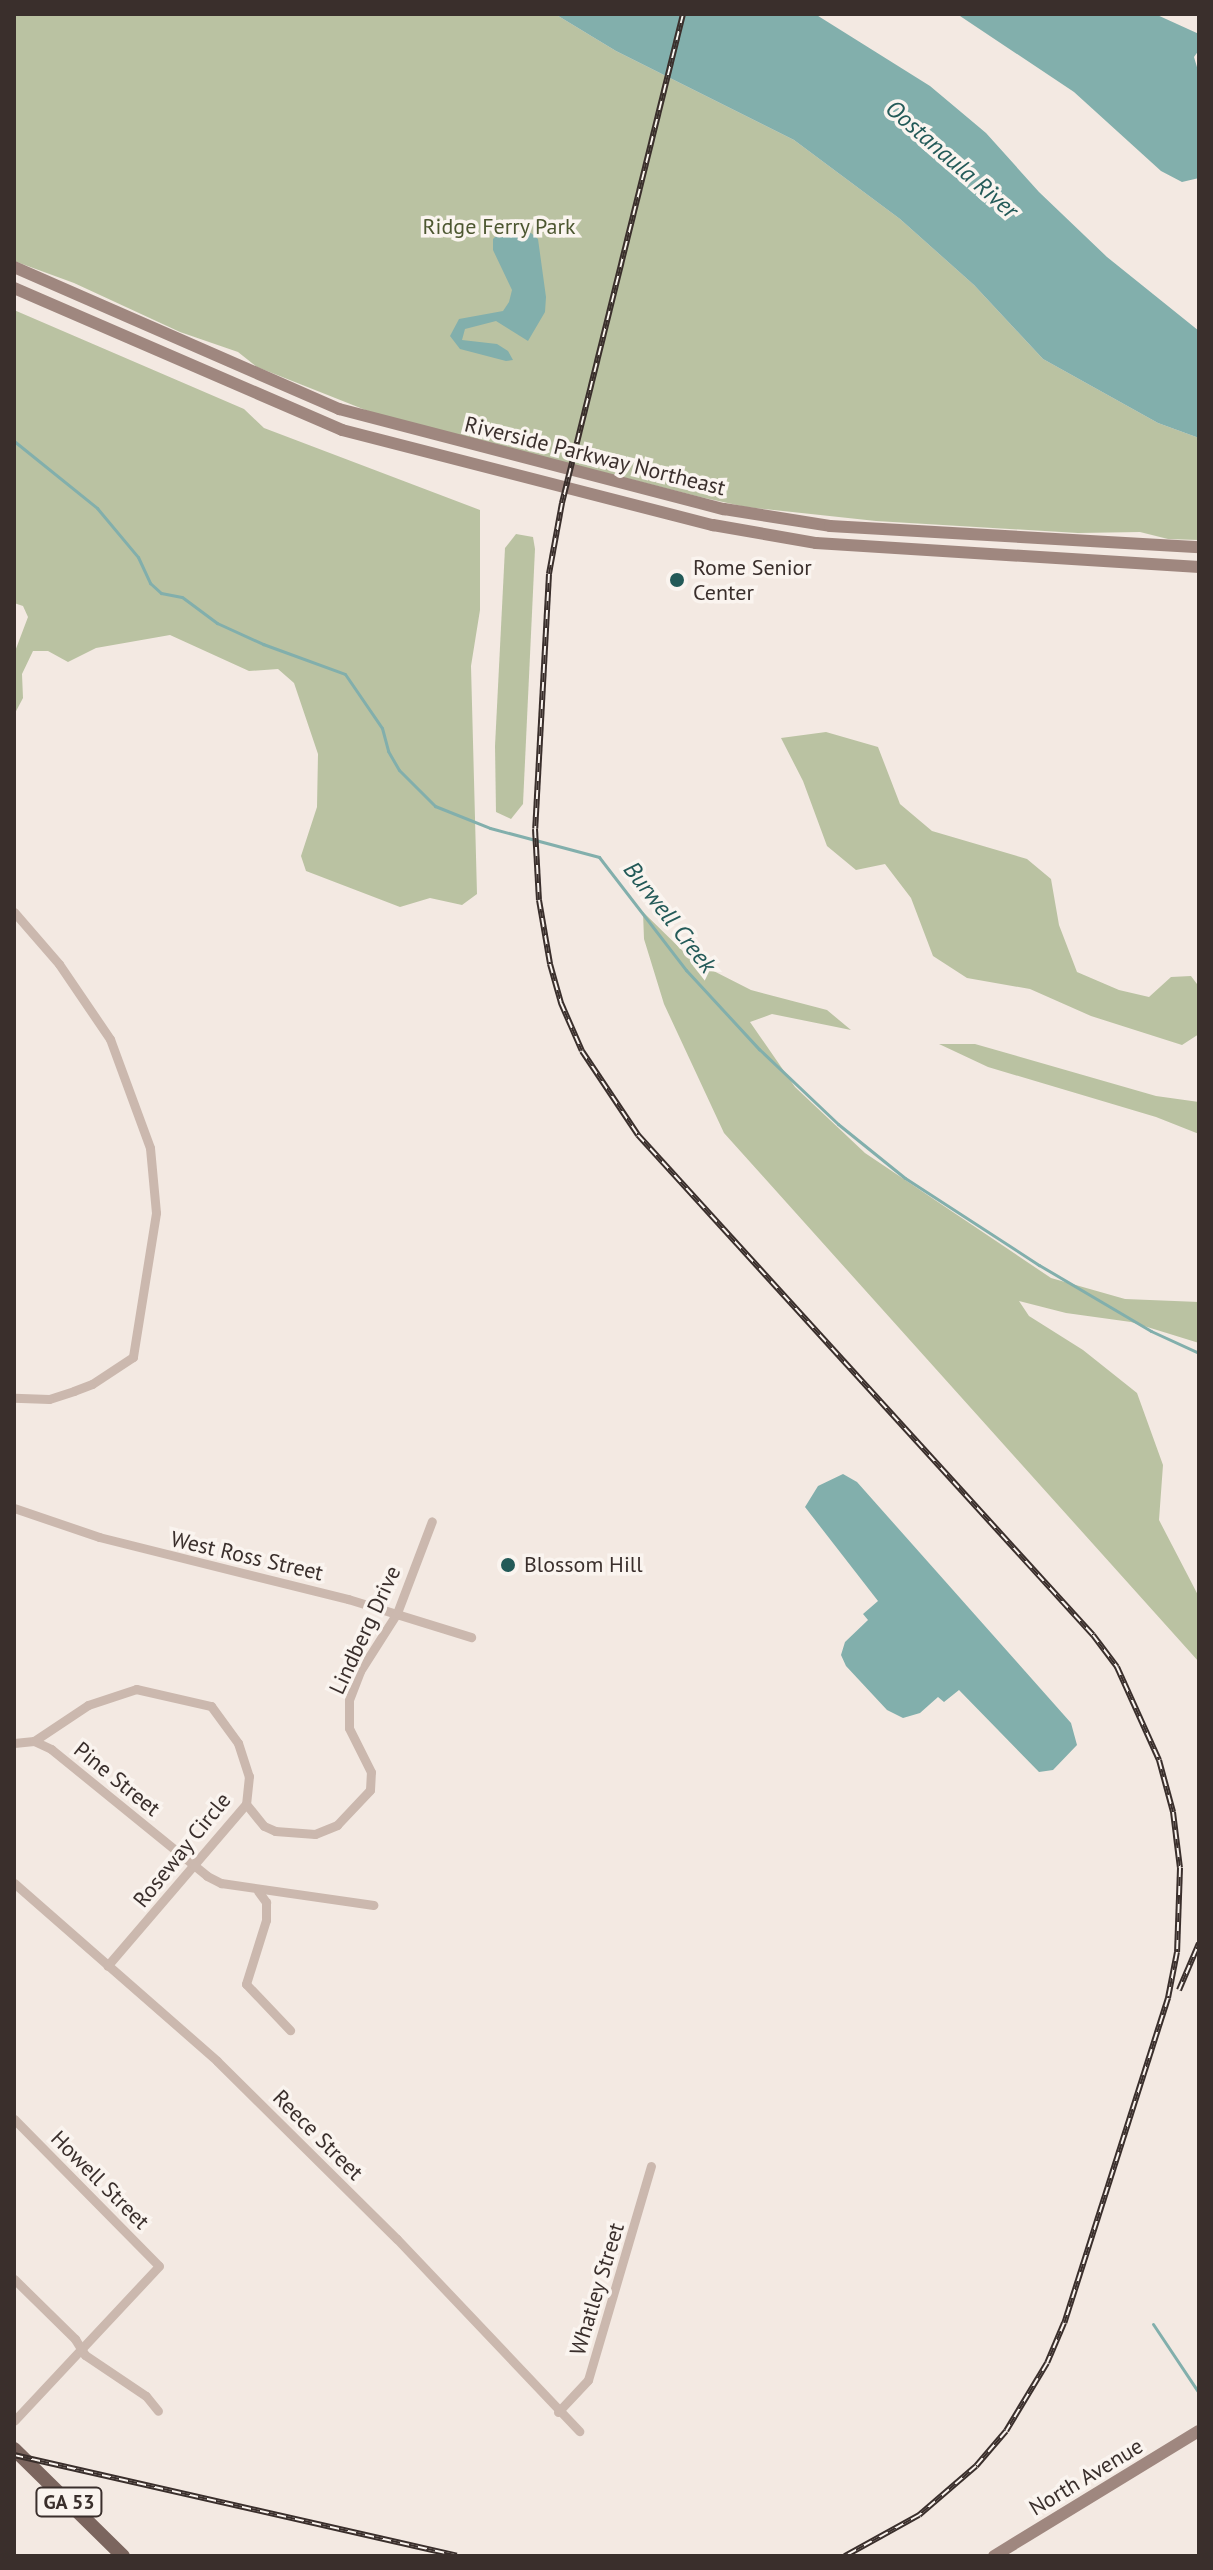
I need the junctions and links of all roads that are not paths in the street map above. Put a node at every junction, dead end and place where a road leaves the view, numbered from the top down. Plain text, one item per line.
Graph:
1 (14, 267) edge
2 (14, 288) edge
3 (1199, 547) edge
4 (1199, 567) edge
5 (14, 912) edge
6 (14, 1398) edge
7 (14, 1508) edge
8 (432, 1521) dead end
9 (397, 1613) junction
10 (471, 1637) dead end
11 (34, 1741) junction
12 (14, 1743) edge
13 (246, 1804) junction
14 (195, 1866) junction
15 (14, 1883) edge
16 (258, 1891) junction
17 (373, 1905) dead end
18 (107, 1966) junction
19 (290, 2030) dead end
20 (14, 2119) edge
21 (651, 2166) dead end
22 (14, 2279) edge
23 (80, 2348) junction
24 (158, 2411) dead end
25 (558, 2412) junction
26 (14, 2421) edge
27 (579, 2431) dead end
28 (1199, 2431) edge
29 (14, 2449) edge
30 (123, 2556) edge
31 (994, 2556) edge

1 - 3 main road, Riverside Parkway Northeast
2 - 4 main road, Riverside Parkway Northeast
5 - 6 street
7 - 9 street, West Ross Street
8 - 9 street, Lindberg Drive
9 - 10 street, West Ross Street
9 - 13 street, Lindberg Drive
11 - 12 street
11 - 13 street, Roseway Circle
11 - 14 street, Pine Street
13 - 14 street, Roseway Circle
14 - 16 street, Pine Street
14 - 18 street, Roseway Circle
15 - 18 street, Reece Street
16 - 17 street, Pine Street
16 - 19 street
18 - 25 street, Reece Street
20 - 23 street, Howell Street
21 - 25 street, Whatley Street
22 - 23 street
23 - 24 street
23 - 26 street
25 - 27 street, Reece Street
28 - 31 main road, North Avenue
29 - 30 main road, GA 53

